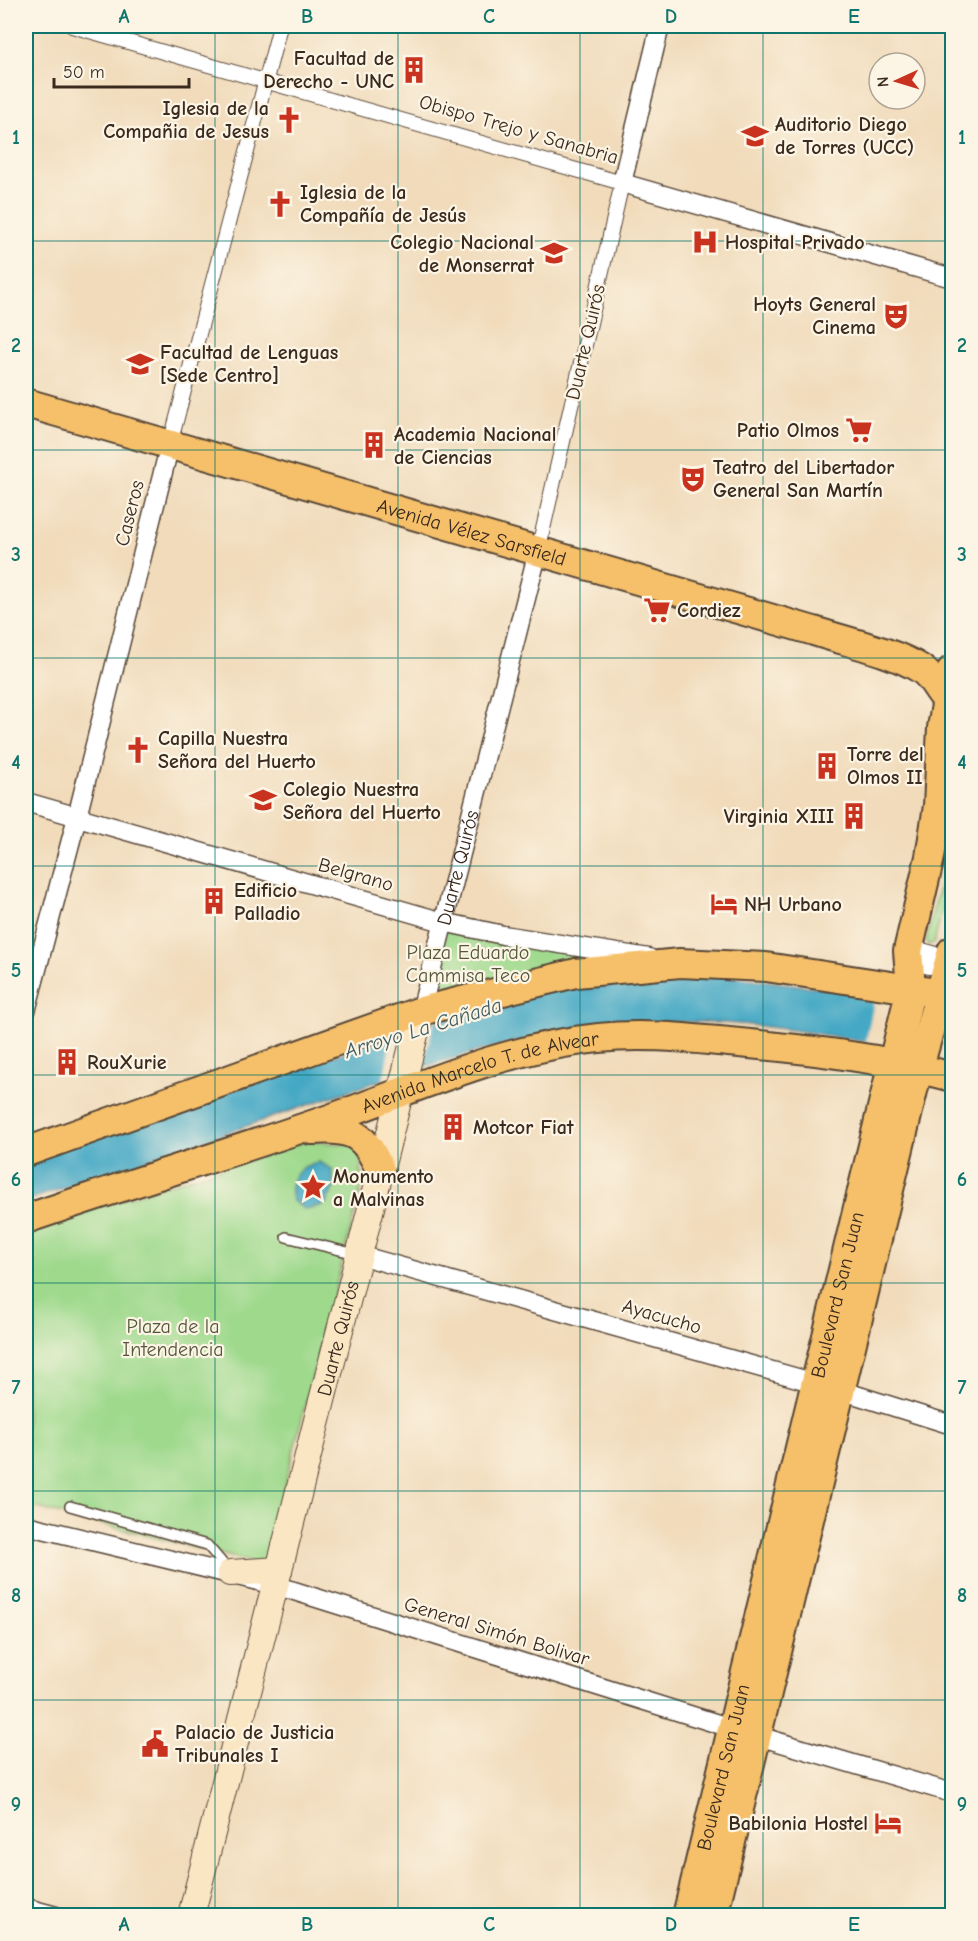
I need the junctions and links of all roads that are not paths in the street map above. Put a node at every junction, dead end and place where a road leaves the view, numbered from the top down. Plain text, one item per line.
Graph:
1 (72, 26) edge
2 (280, 26) edge
3 (660, 26) edge
4 (266, 80) junction
5 (622, 183) junction
6 (952, 278) edge
7 (26, 403) edge
8 (170, 444) junction
9 (537, 551) junction
10 (952, 659) edge
11 (915, 665) junction
12 (952, 670) edge
13 (949, 702) edge
14 (26, 802) edge
15 (77, 817) junction
16 (443, 922) junction
17 (943, 952) edge
18 (680, 963) junction
19 (911, 988) junction
20 (948, 993) edge
21 (26, 1011) edge
22 (421, 1011) junction
23 (904, 1067) junction
24 (952, 1077) edge
25 (399, 1094) junction
26 (295, 1131) junction
27 (26, 1152) edge
28 (380, 1170) junction
29 (26, 1219) edge
30 (286, 1237) dead end
31 (359, 1255) junction
32 (828, 1386) junction
33 (952, 1425) edge
34 (70, 1506) dead end
35 (26, 1525) edge
36 (230, 1573) junction
37 (277, 1577) junction
38 (744, 1732) junction
39 (952, 1793) edge
40 (26, 1908) edge
41 (56, 1916) edge
42 (191, 1916) edge
43 (687, 1916) edge
44 (713, 1916) edge

1 - 4 street, Obispo Trejo y Sanabria
2 - 4 street, Caseros
3 - 5 street, Duarte Quirós
4 - 5 street, Obispo Trejo y Sanabria
4 - 8 street, Caseros
5 - 6 street, Obispo Trejo y Sanabria
5 - 9 street, Duarte Quirós
7 - 8 main road, Avenida Vélez Sarsfield
8 - 9 main road, Avenida Vélez Sarsfield
8 - 15 street, Caseros
9 - 11 main road, Avenida Vélez Sarsfield
9 - 16 street, Duarte Quirós
10 - 11 main road, Avenida Vélez Sarsfield
11 - 13 main road, Avenida Vélez Sarsfield
12 - 13 main road, Boulevard San Juan
13 - 19 main road, Boulevard San Juan
14 - 15 street, Belgrano
15 - 16 street, Belgrano
15 - 21 street, Caseros
16 - 18 street, Belgrano
16 - 22 street, Duarte Quirós
17 - 20 main road, Boulevard San Juan
18 - 19 main road
18 - 22 main road
19 - 20 main road
19 - 23 main road, Boulevard San Juan
20 - 23 main road, Boulevard San Juan
22 - 25 main road, Duarte Quirós
22 - 27 main road
23 - 24 main road, Avenida Marcelo T. de Alvear
23 - 25 main road, Avenida Marcelo T. de Alvear
23 - 32 main road, Boulevard San Juan
25 - 26 main road, Avenida Marcelo T. de Alvear
25 - 28 main road, Duarte Quirós
26 - 28 main road
26 - 29 main road, Avenida Marcelo T. de Alvear
28 - 31 main road, Duarte Quirós
30 - 31 lane
31 - 32 street, Ayacucho
31 - 37 main road, Duarte Quirós
32 - 33 street, Ayacucho
32 - 38 main road, Boulevard San Juan
34 - 36 lane
35 - 36 street
36 - 37 main road
37 - 38 street, General Simón Bolivar
37 - 42 main road, Duarte Quirós
38 - 39 street, General Simón Bolivar
38 - 43 main road, Boulevard San Juan
38 - 44 main road, Boulevard San Juan
40 - 41 street

